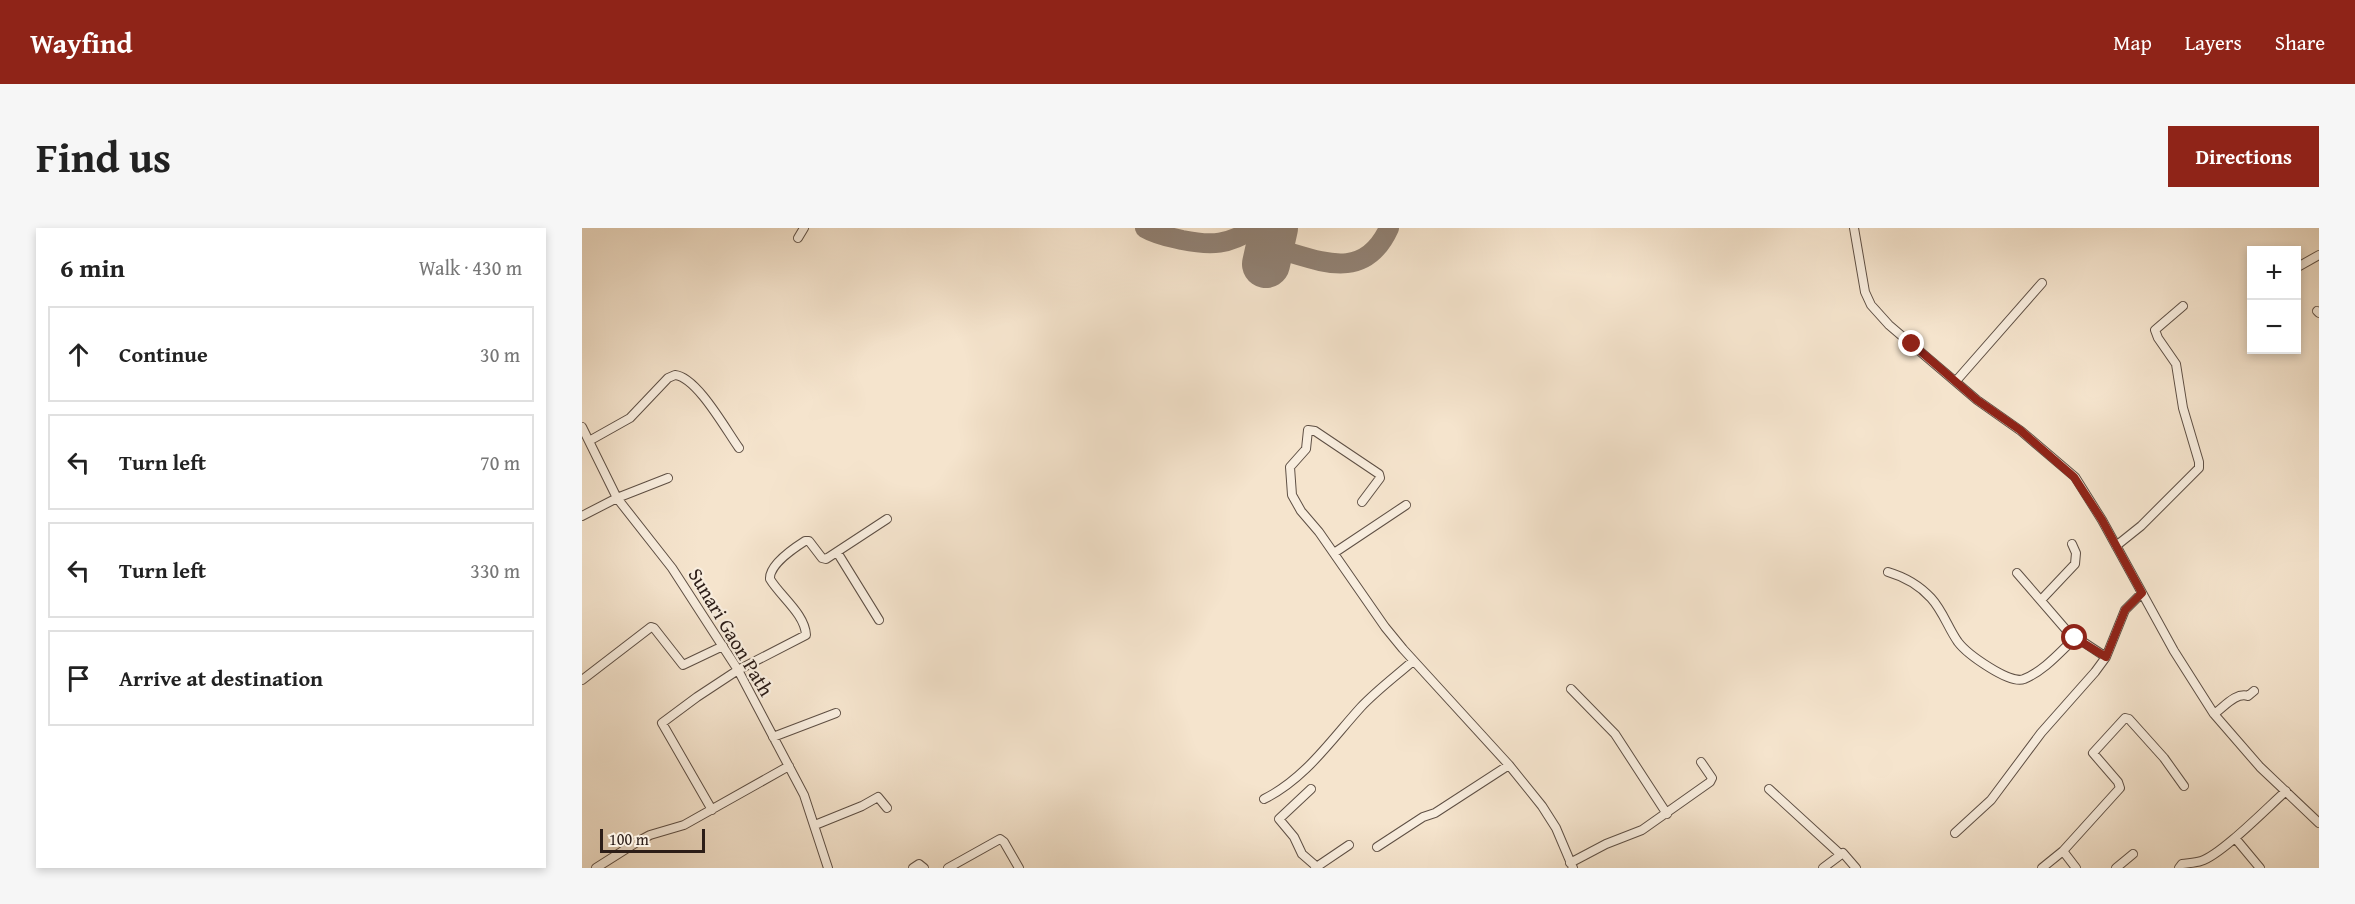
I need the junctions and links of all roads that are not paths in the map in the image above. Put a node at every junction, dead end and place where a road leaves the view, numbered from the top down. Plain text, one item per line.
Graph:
1 (804, 228) edge
2 (1854, 228) edge
3 (798, 238) dead end
4 (2319, 255) edge
5 (2301, 265) edge
6 (2042, 283) dead end
7 (2183, 306) dead end
8 (1956, 381) junction
9 (582, 427) edge
10 (589, 441) junction
11 (739, 448) dead end
12 (668, 478) dead end
13 (617, 498) junction
14 (1362, 502) dead end
15 (1406, 505) dead end
16 (582, 516) edge
17 (887, 519) dead end
18 (2072, 544) dead end
19 (2116, 546) junction
20 (837, 552) junction
21 (1334, 553) junction
22 (1888, 572) dead end
23 (2017, 573) dead end
24 (2142, 593) junction
25 (2041, 600) junction
26 (879, 620) dead end
27 (2075, 638) junction
28 (723, 645) junction
29 (2106, 657) junction
30 (1413, 661) junction
31 (738, 670) junction
32 (582, 680) edge
33 (1571, 689) dead end
34 (2254, 691) dead end
35 (836, 713) dead end
36 (2214, 714) junction
37 (773, 736) junction
38 (1701, 762) dead end
39 (1509, 765) junction
40 (789, 766) junction
41 (2184, 786) dead end
42 (1311, 789) dead end
43 (1769, 789) dead end
44 (2286, 791) junction
45 (1264, 799) dead end
46 (887, 808) dead end
47 (712, 810) junction
48 (1667, 814) junction
49 (2319, 823) edge
50 (815, 825) junction
51 (1955, 833) dead end
52 (2235, 838) junction
53 (1349, 845) dead end
54 (1377, 847) dead end
55 (2063, 851) junction
56 (1840, 854) junction
57 (2133, 854) dead end
58 (1571, 865) edge
59 (1316, 867) edge
60 (596, 868) edge
61 (828, 868) edge
62 (913, 868) edge
63 (924, 868) edge
64 (948, 868) edge
65 (1019, 868) edge
66 (1823, 868) edge
67 (1856, 868) edge
68 (2042, 868) edge
69 (2076, 868) edge
70 (2116, 868) edge
71 (2179, 868) edge
72 (2260, 868) edge

1 - 3 street
2 - 8 street
4 - 5 street
6 - 8 street
7 - 19 street
8 - 19 street
9 - 10 street, Sunari Gaon Path
10 - 11 street
10 - 13 street, Sunari Gaon Path
12 - 13 street
13 - 16 street
13 - 28 street, Sunari Gaon Path
14 - 21 street
15 - 21 street
17 - 20 street
18 - 25 street
19 - 24 street
20 - 26 street
20 - 31 street
21 - 30 street
22 - 27 street
23 - 25 street
24 - 29 street
24 - 36 street
25 - 27 street
27 - 29 street
28 - 31 street, Sunari Gaon Path
28 - 32 street
29 - 51 street
30 - 39 street
30 - 45 street
31 - 37 street, Sunari Gaon Path
31 - 47 street
33 - 48 street
34 - 36 street
35 - 37 street
36 - 44 street
37 - 40 street, Sunari Gaon Path
38 - 48 street
39 - 54 street
39 - 58 street
40 - 47 street
40 - 50 street, Sunari Gaon Path
41 - 55 street
42 - 59 street
43 - 56 street
44 - 49 street
44 - 52 street
46 - 50 street
47 - 60 street
48 - 58 street
50 - 61 street, Sunari Gaon Path
52 - 71 street
52 - 72 street
53 - 59 street
55 - 68 street
55 - 69 street
56 - 66 street
56 - 67 street
57 - 70 street
62 - 63 street
64 - 65 street

